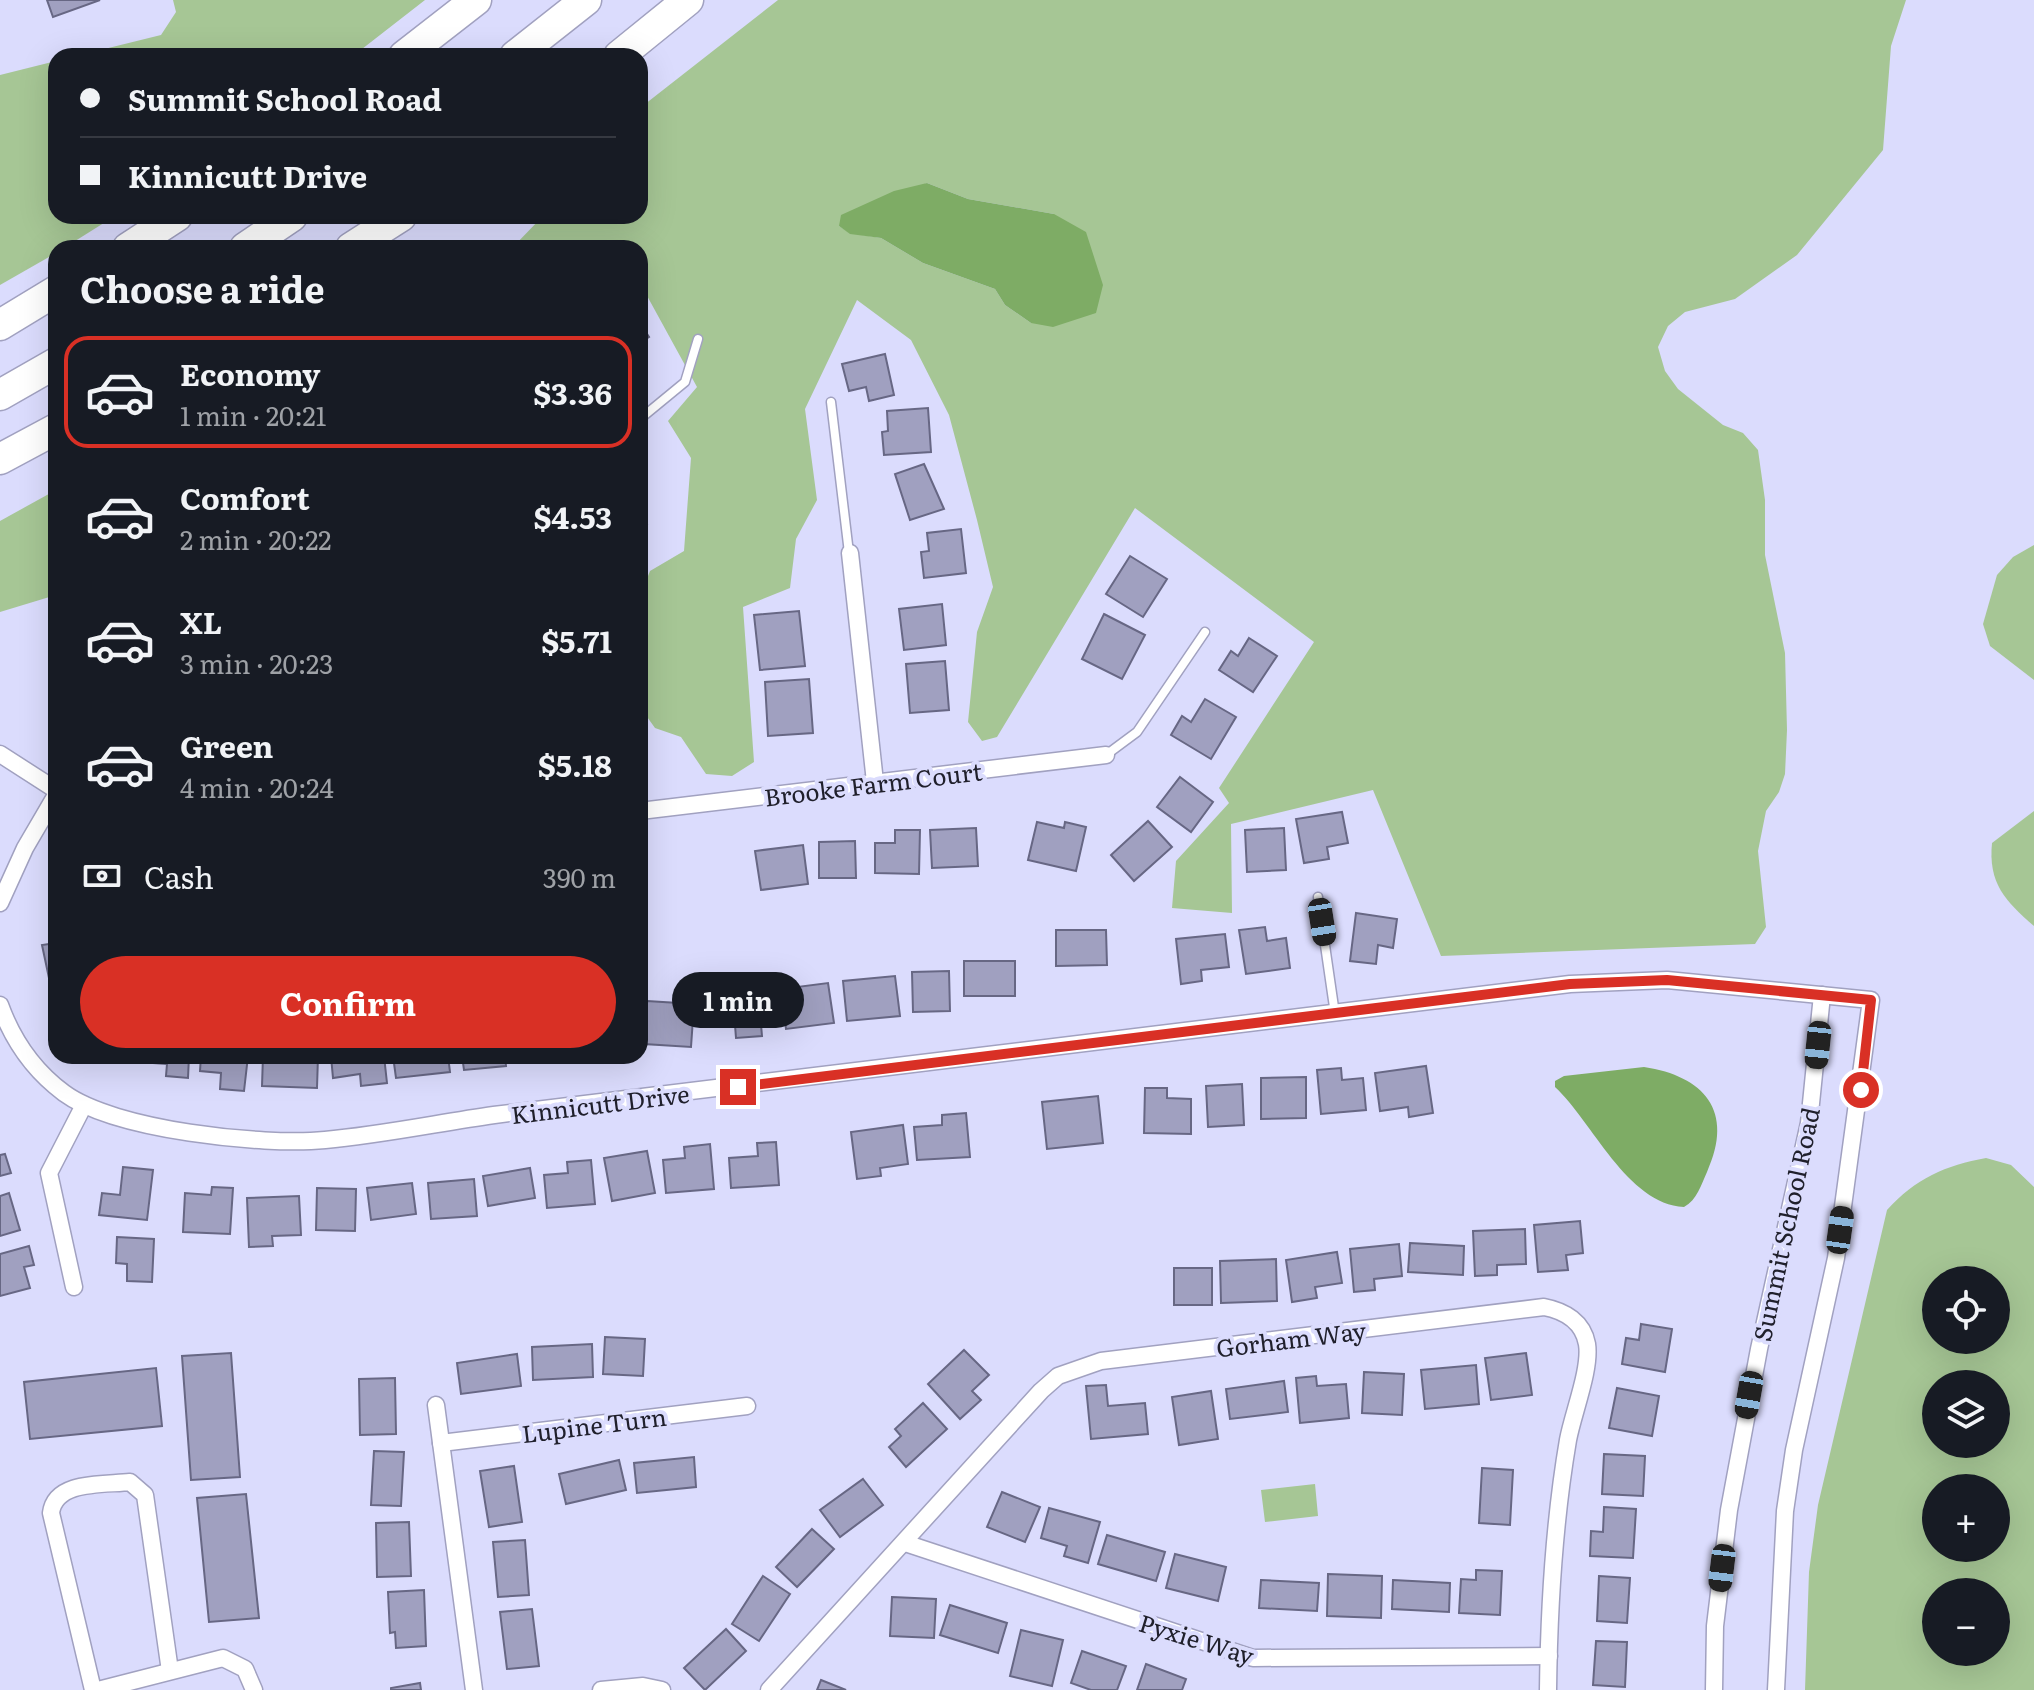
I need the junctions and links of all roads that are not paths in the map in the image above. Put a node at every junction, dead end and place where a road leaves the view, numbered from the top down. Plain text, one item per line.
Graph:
1 (476, 0) edge
2 (586, 0) edge
3 (688, 0) edge
4 (414, 48) edge
5 (525, 48) edge
6 (629, 48) edge
7 (165, 224) edge
8 (280, 224) edge
9 (388, 224) edge
10 (140, 240) edge
11 (257, 240) edge
12 (364, 240) edge
13 (48, 296) edge
14 (0, 325) edge
15 (698, 339) dead end
16 (48, 368) edge
17 (0, 395) edge
18 (831, 402) dead end
19 (648, 412) edge
20 (48, 433) edge
21 (0, 459) edge
22 (850, 553) joint
23 (1205, 632) dead end
24 (0, 754) edge
25 (1106, 755) joint
26 (875, 782) junction
27 (48, 787) edge
28 (48, 806) edge
29 (648, 810) edge
30 (1318, 897) dead end
31 (0, 903) edge
32 (1822, 995) junction
33 (1871, 1000) joint
34 (0, 1005) edge
35 (1336, 1015) junction
36 (84, 1105) junction
37 (74, 1287) dead end
38 (436, 1405) dead end
39 (747, 1406) dead end
40 (441, 1443) junction
41 (905, 1543) junction
42 (1549, 1656) junction
43 (170, 1671) junction
44 (96, 1690) edge
45 (254, 1690) edge
46 (474, 1690) edge
47 (601, 1690) edge
48 (662, 1690) edge
49 (769, 1690) edge
50 (1548, 1690) edge
51 (1714, 1690) edge
52 (1776, 1690) edge

1 - 4 highway
2 - 5 highway
3 - 6 highway
7 - 10 highway
8 - 11 highway
9 - 12 highway
13 - 14 highway
15 - 19 lane
16 - 17 highway
18 - 22 lane
20 - 21 highway
22 - 26 street
23 - 25 lane
24 - 27 street
25 - 26 street, Brooke Farm Court
26 - 29 street, Brooke Farm Court
28 - 31 street
30 - 35 lane
32 - 33 street, Kinnicutt Drive
32 - 35 street, Kinnicutt Drive
32 - 51 street, Summit School Road
33 - 52 street, Summit School Road
34 - 36 street, Kinnicutt Drive
35 - 36 street, Kinnicutt Drive
36 - 37 street
38 - 40 street
39 - 40 street, Lupine Turn
40 - 46 street
41 - 42 street, Pyxie Way
41 - 42 street, Gorham Way
41 - 49 street, Gorham Way
42 - 50 street, Gorham Way
43 - 44 street
43 - 44 street
43 - 45 street
47 - 48 street

